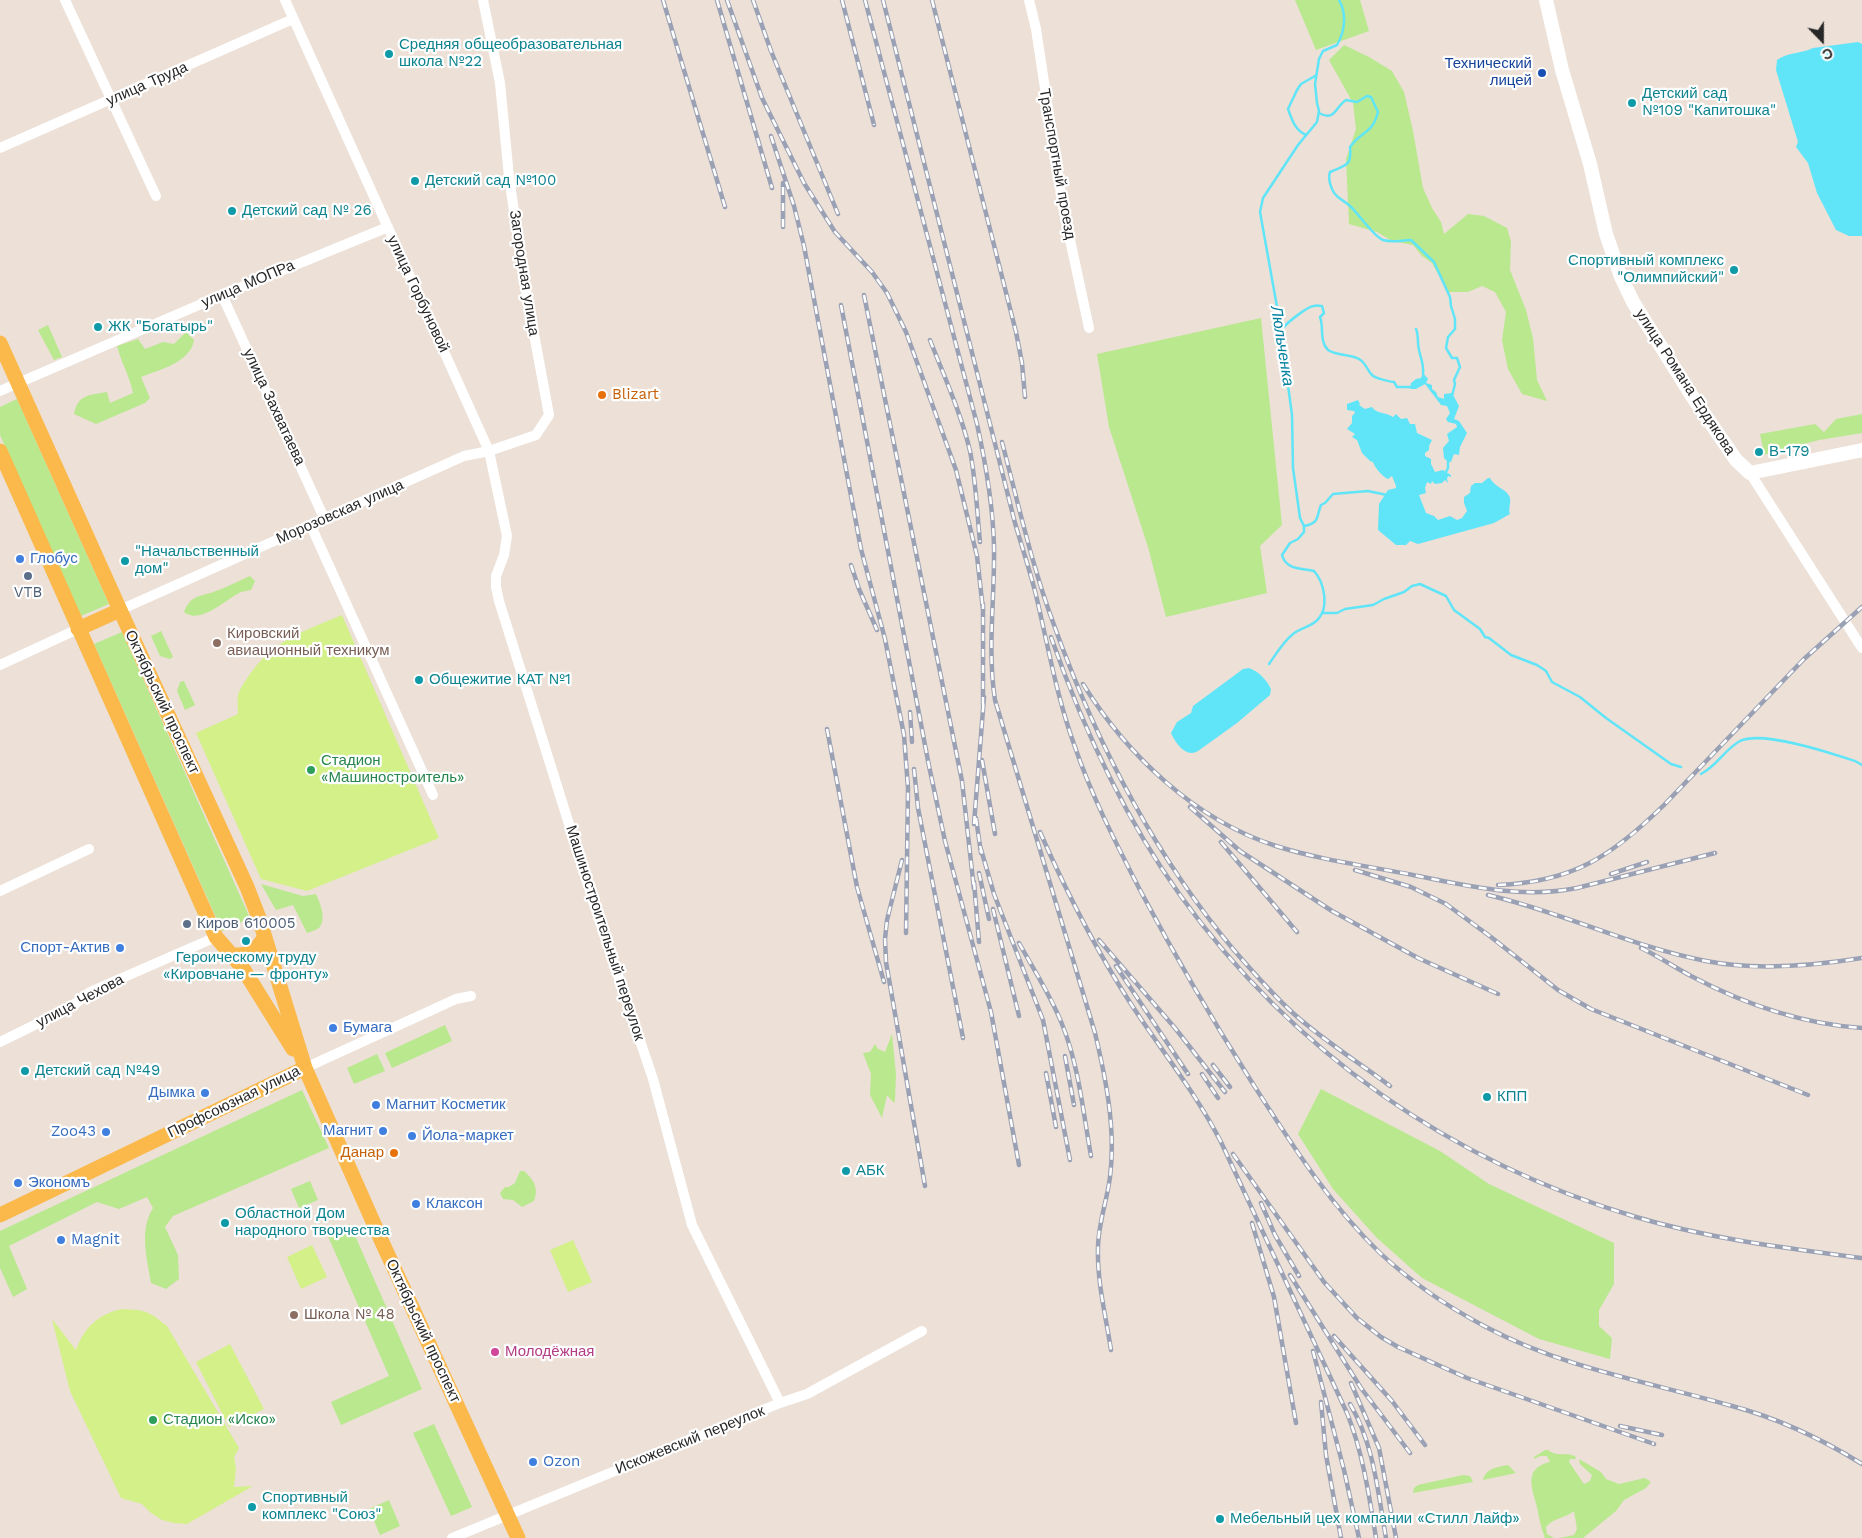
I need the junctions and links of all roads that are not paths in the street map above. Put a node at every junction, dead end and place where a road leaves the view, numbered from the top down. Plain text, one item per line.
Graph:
1 (65, 0) edge
2 (285, 0) edge
3 (483, 0) edge
4 (1029, 0) edge
5 (1546, 0) edge
6 (293, 19) junction
7 (110, 100) junction
8 (0, 148) edge
9 (156, 196) dead end
10 (388, 227) junction
11 (222, 295) junction
12 (1090, 328) dead end
13 (0, 344) edge
14 (18, 383) junction
15 (0, 391) edge
16 (1862, 450) edge
17 (0, 451) edge
18 (489, 451) junction
19 (1750, 473) junction
20 (325, 520) junction
21 (311, 526) junction
22 (120, 610) junction
23 (78, 629) junction
24 (1862, 648) edge
25 (0, 665) edge
26 (433, 795) dead end
27 (89, 849) dead end
28 (0, 891) edge
29 (216, 936) junction
30 (264, 938) junction
31 (231, 954) junction
32 (471, 996) dead end
33 (0, 1042) edge
34 (305, 1068) junction
35 (0, 1215) edge
36 (922, 1331) dead end
37 (780, 1403) junction
38 (508, 1515) junction
39 (452, 1538) edge
40 (518, 1538) edge

1 - 7 street
2 - 6 street, улица Горбуновой
3 - 18 street, Загородная улица
4 - 12 street, Транспортный проезд
5 - 19 street, улица Романа Ердякова
6 - 7 street, улица Труда
6 - 10 street, улица Горбуновой
7 - 8 street, улица Труда
7 - 9 street
10 - 11 street, улица МОПРа
10 - 18 street, улица Горбуновой
11 - 14 street, улица МОПРа
11 - 20 street, улица Захватаева
13 - 14 main road, Октябрьский проспект
14 - 15 street, улица МОПРа
14 - 22 main road, Октябрьский проспект
16 - 19 street
17 - 23 main road, Октябрьский проспект
18 - 20 street, Морозовская улица
18 - 37 street, Машиностроительный переулок
19 - 24 street, улица Романа Ердякова
20 - 21 street, Морозовская улица
21 - 22 street, Морозовская улица
21 - 26 street
22 - 23 main road, Морозовская улица
22 - 30 main road, Октябрьский проспект
23 - 25 street, Морозовская улица
23 - 29 main road, Октябрьский проспект
27 - 28 street
29 - 31 main road, Октябрьский проспект
29 - 33 street, улица Чехова
30 - 31 main road
30 - 34 main road, Октябрьский проспект
31 - 34 main road, Октябрьский проспект
32 - 34 street, Профсоюзная улица
34 - 35 main road, Профсоюзная улица
34 - 38 main road, Октябрьский проспект
36 - 37 street, Искожевский переулок
37 - 38 street, Искожевский переулок
38 - 39 street, Искожевский переулок
38 - 40 main road, Октябрьский проспект

